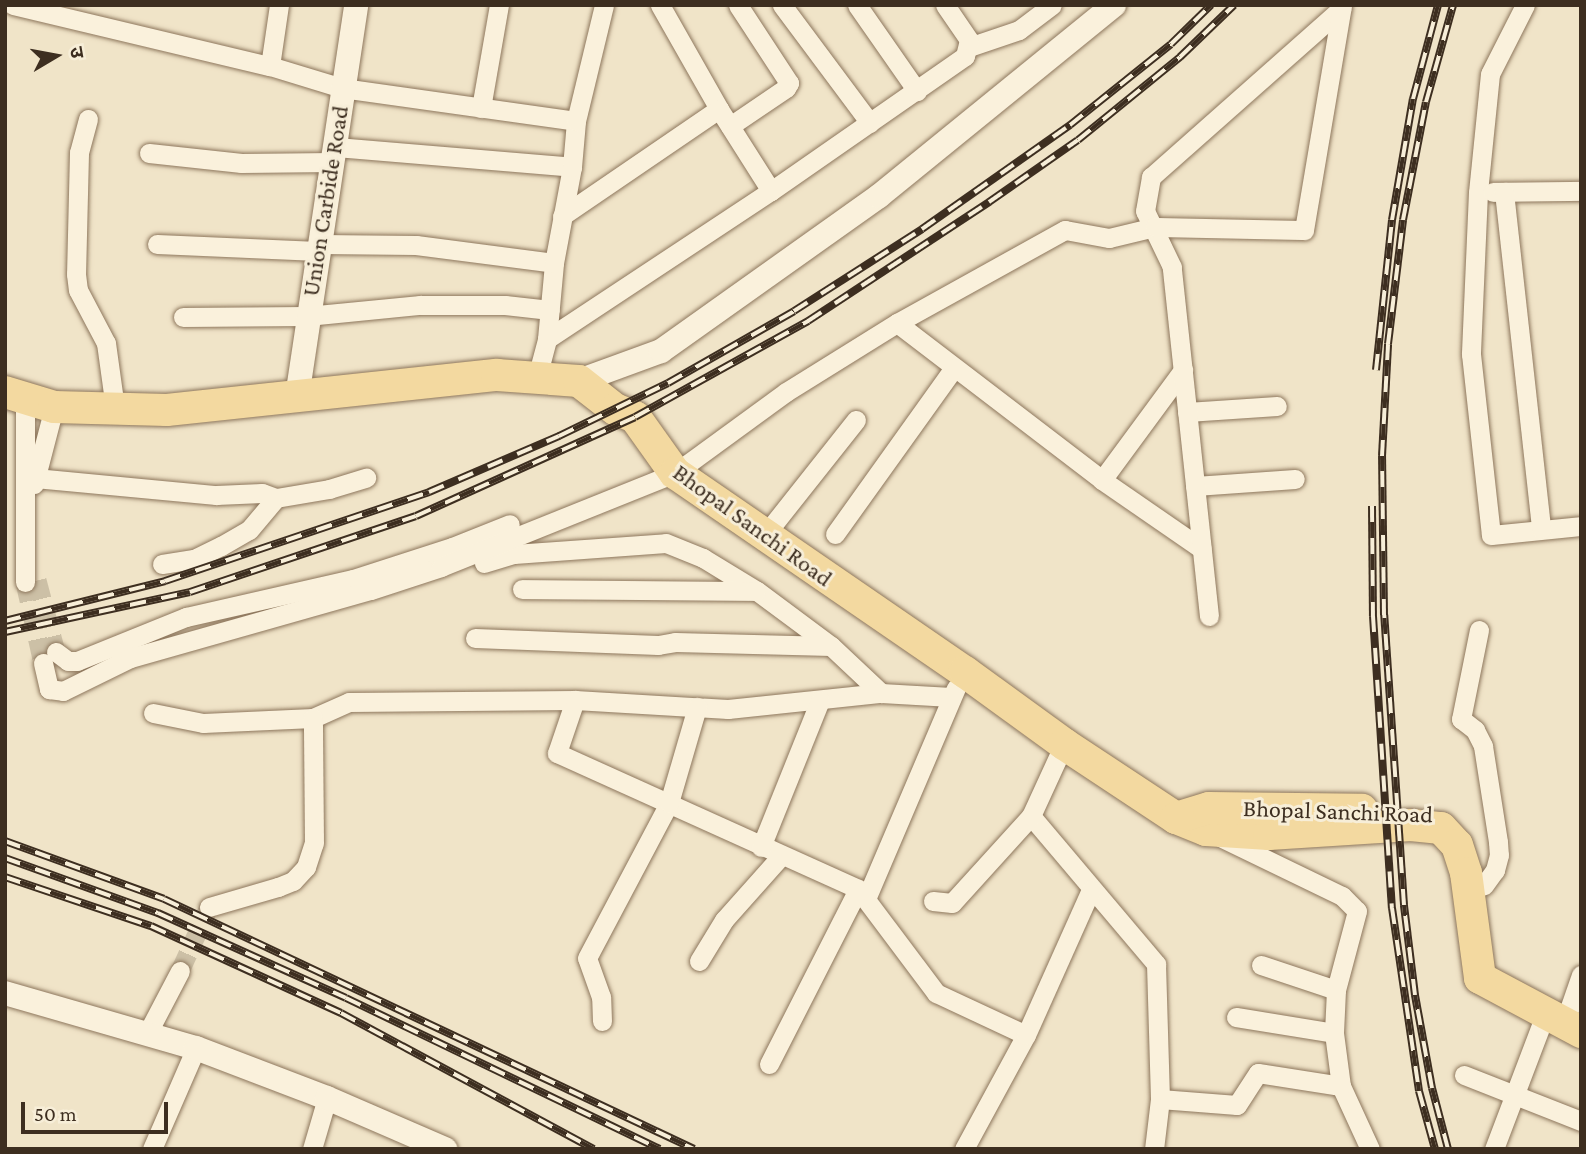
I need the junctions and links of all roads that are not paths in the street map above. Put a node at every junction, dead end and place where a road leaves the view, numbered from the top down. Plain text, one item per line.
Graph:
1 (12, 5) edge
2 (279, 5) edge
3 (356, 5) edge
4 (499, 5) edge
5 (604, 5) edge
6 (660, 5) edge
7 (737, 5) edge
8 (782, 5) edge
9 (857, 5) edge
10 (945, 5) edge
11 (1052, 5) edge
12 (1114, 5) edge
13 (1525, 5) edge
14 (1341, 7) edge
15 (32, 8) edge
16 (969, 47) junction
17 (270, 66) junction
18 (342, 88) junction
19 (917, 91) junction
20 (481, 108) junction
21 (719, 109) junction
22 (88, 119) dead end
23 (576, 121) junction
24 (870, 123) junction
25 (730, 127) junction
26 (149, 153) dead end
27 (335, 155) junction
28 (572, 167) junction
29 (771, 191) junction
30 (1581, 191) edge
31 (1478, 192) junction
32 (1504, 192) junction
33 (562, 216) junction
34 (1155, 227) junction
35 (157, 244) dead end
36 (319, 247) junction
37 (554, 263) junction
38 (550, 310) junction
39 (307, 316) junction
40 (183, 317) dead end
41 (897, 323) junction
42 (547, 339) junction
43 (954, 368) junction
44 (1183, 370) junction
45 (537, 377) junction
46 (579, 381) junction
47 (297, 397) junction
48 (28, 400) edge
49 (1277, 406) dead end
50 (115, 408) junction
51 (1187, 412) junction
52 (856, 420) dead end
53 (671, 468) junction
54 (35, 478) junction
55 (366, 478) dead end
56 (1295, 478) dead end
57 (1102, 480) junction
58 (1195, 486) junction
59 (276, 498) junction
60 (1581, 526) edge
61 (1542, 529) junction
62 (835, 534) dead end
63 (764, 536) junction
64 (1202, 549) junction
65 (484, 563) dead end
66 (162, 564) dead end
67 (522, 589) dead end
68 (757, 591) junction
69 (1209, 616) dead end
70 (1479, 630) dead end
71 (475, 638) dead end
72 (831, 646) junction
73 (958, 684) junction
74 (881, 693) junction
75 (575, 700) junction
76 (820, 700) junction
77 (697, 708) junction
78 (153, 713) dead end
79 (313, 718) junction
80 (1064, 744) junction
81 (668, 803) junction
82 (1031, 816) junction
83 (1207, 819) junction
84 (761, 847) junction
85 (781, 856) junction
86 (1484, 885) junction
87 (1091, 890) junction
88 (862, 894) junction
89 (933, 901) dead end
90 (209, 907) dead end
91 (699, 961) dead end
92 (1261, 965) dead end
93 (180, 971) tunnel mouth
94 (1581, 975) edge
95 (1485, 980) junction
96 (1336, 990) junction
97 (5, 993) edge
98 (1236, 1017) dead end
99 (602, 1021) dead end
100 (1564, 1023) edge
101 (1334, 1033) junction
102 (146, 1034) junction
103 (1026, 1035) junction
104 (196, 1048) junction
105 (769, 1063) dead end
106 (1464, 1075) dead end
107 (1341, 1086) junction
108 (1515, 1095) junction
109 (327, 1098) junction
110 (1160, 1099) junction
111 (1581, 1121) edge
112 (152, 1149) edge
113 (312, 1149) edge
114 (445, 1149) edge
115 (964, 1149) edge
116 (1153, 1149) edge
117 (1370, 1149) edge
118 (1494, 1149) edge

1 - 15 street
2 - 17 street
3 - 18 street, Union Carbide Road
4 - 20 street
5 - 23 street
6 - 21 street
7 - 25 street
8 - 24 street
9 - 19 street
10 - 16 street
11 - 16 street
12 - 46 street
13 - 31 street
14 - 34 street
14 - 34 street
15 - 17 street
16 - 19 street
17 - 18 street
18 - 20 street
18 - 27 street, Union Carbide Road
19 - 24 street
20 - 23 street
21 - 25 street
21 - 33 street
22 - 50 street
23 - 28 street
24 - 29 street
25 - 29 street
26 - 27 street
27 - 28 street
27 - 36 street, Union Carbide Road
28 - 33 street
29 - 42 street
30 - 32 street
31 - 32 street
31 - 61 street
32 - 61 street
33 - 37 street
34 - 41 street
34 - 44 street
35 - 36 street
36 - 37 street
36 - 39 street, Union Carbide Road
37 - 38 street
38 - 39 street
38 - 42 street
39 - 40 street
39 - 47 street, Union Carbide Road
41 - 43 street
41 - 53 street
42 - 45 street
43 - 57 street
43 - 62 street
44 - 51 street
44 - 57 street
45 - 46 main road
45 - 47 main road
46 - 53 main road, Bhopal Sanchi Road
47 - 50 main road
48 - 50 main road
48 - 54 street
48 - 54 street
49 - 51 street
51 - 58 street
52 - 63 street
53 - 53 street
53 - 63 main road, Bhopal Sanchi Road
54 - 59 street
55 - 59 street
56 - 58 street
57 - 64 street
58 - 64 street
59 - 66 street
60 - 61 street
63 - 73 main road, Bhopal Sanchi Road
64 - 69 street
65 - 68 street
67 - 68 street
68 - 72 street
70 - 86 street
71 - 72 street
72 - 74 street
73 - 74 street
73 - 80 main road, Bhopal Sanchi Road
73 - 88 street
74 - 76 street
75 - 77 street
75 - 79 street
75 - 81 street
76 - 77 street
76 - 84 street
77 - 81 street
78 - 79 street
79 - 90 street
80 - 82 street
80 - 83 main road, Bhopal Sanchi Road
81 - 84 street
81 - 99 street
82 - 87 street
82 - 89 street
83 - 86 main road, Bhopal Sanchi Road
83 - 95 main road
83 - 96 street
84 - 85 street
85 - 88 street
85 - 91 street
86 - 95 main road, Bhopal Sanchi Road
87 - 103 street
87 - 110 street
88 - 103 street
88 - 105 street
92 - 96 street
93 - 102 street
94 - 100 street
95 - 100 main road
96 - 101 street
97 - 102 street
98 - 101 street
100 - 108 street
101 - 107 street
102 - 104 street
103 - 115 street
104 - 109 street
104 - 112 street
106 - 108 street
107 - 110 street
107 - 117 street
108 - 111 street
108 - 118 street
109 - 113 street
109 - 114 street
110 - 116 street

